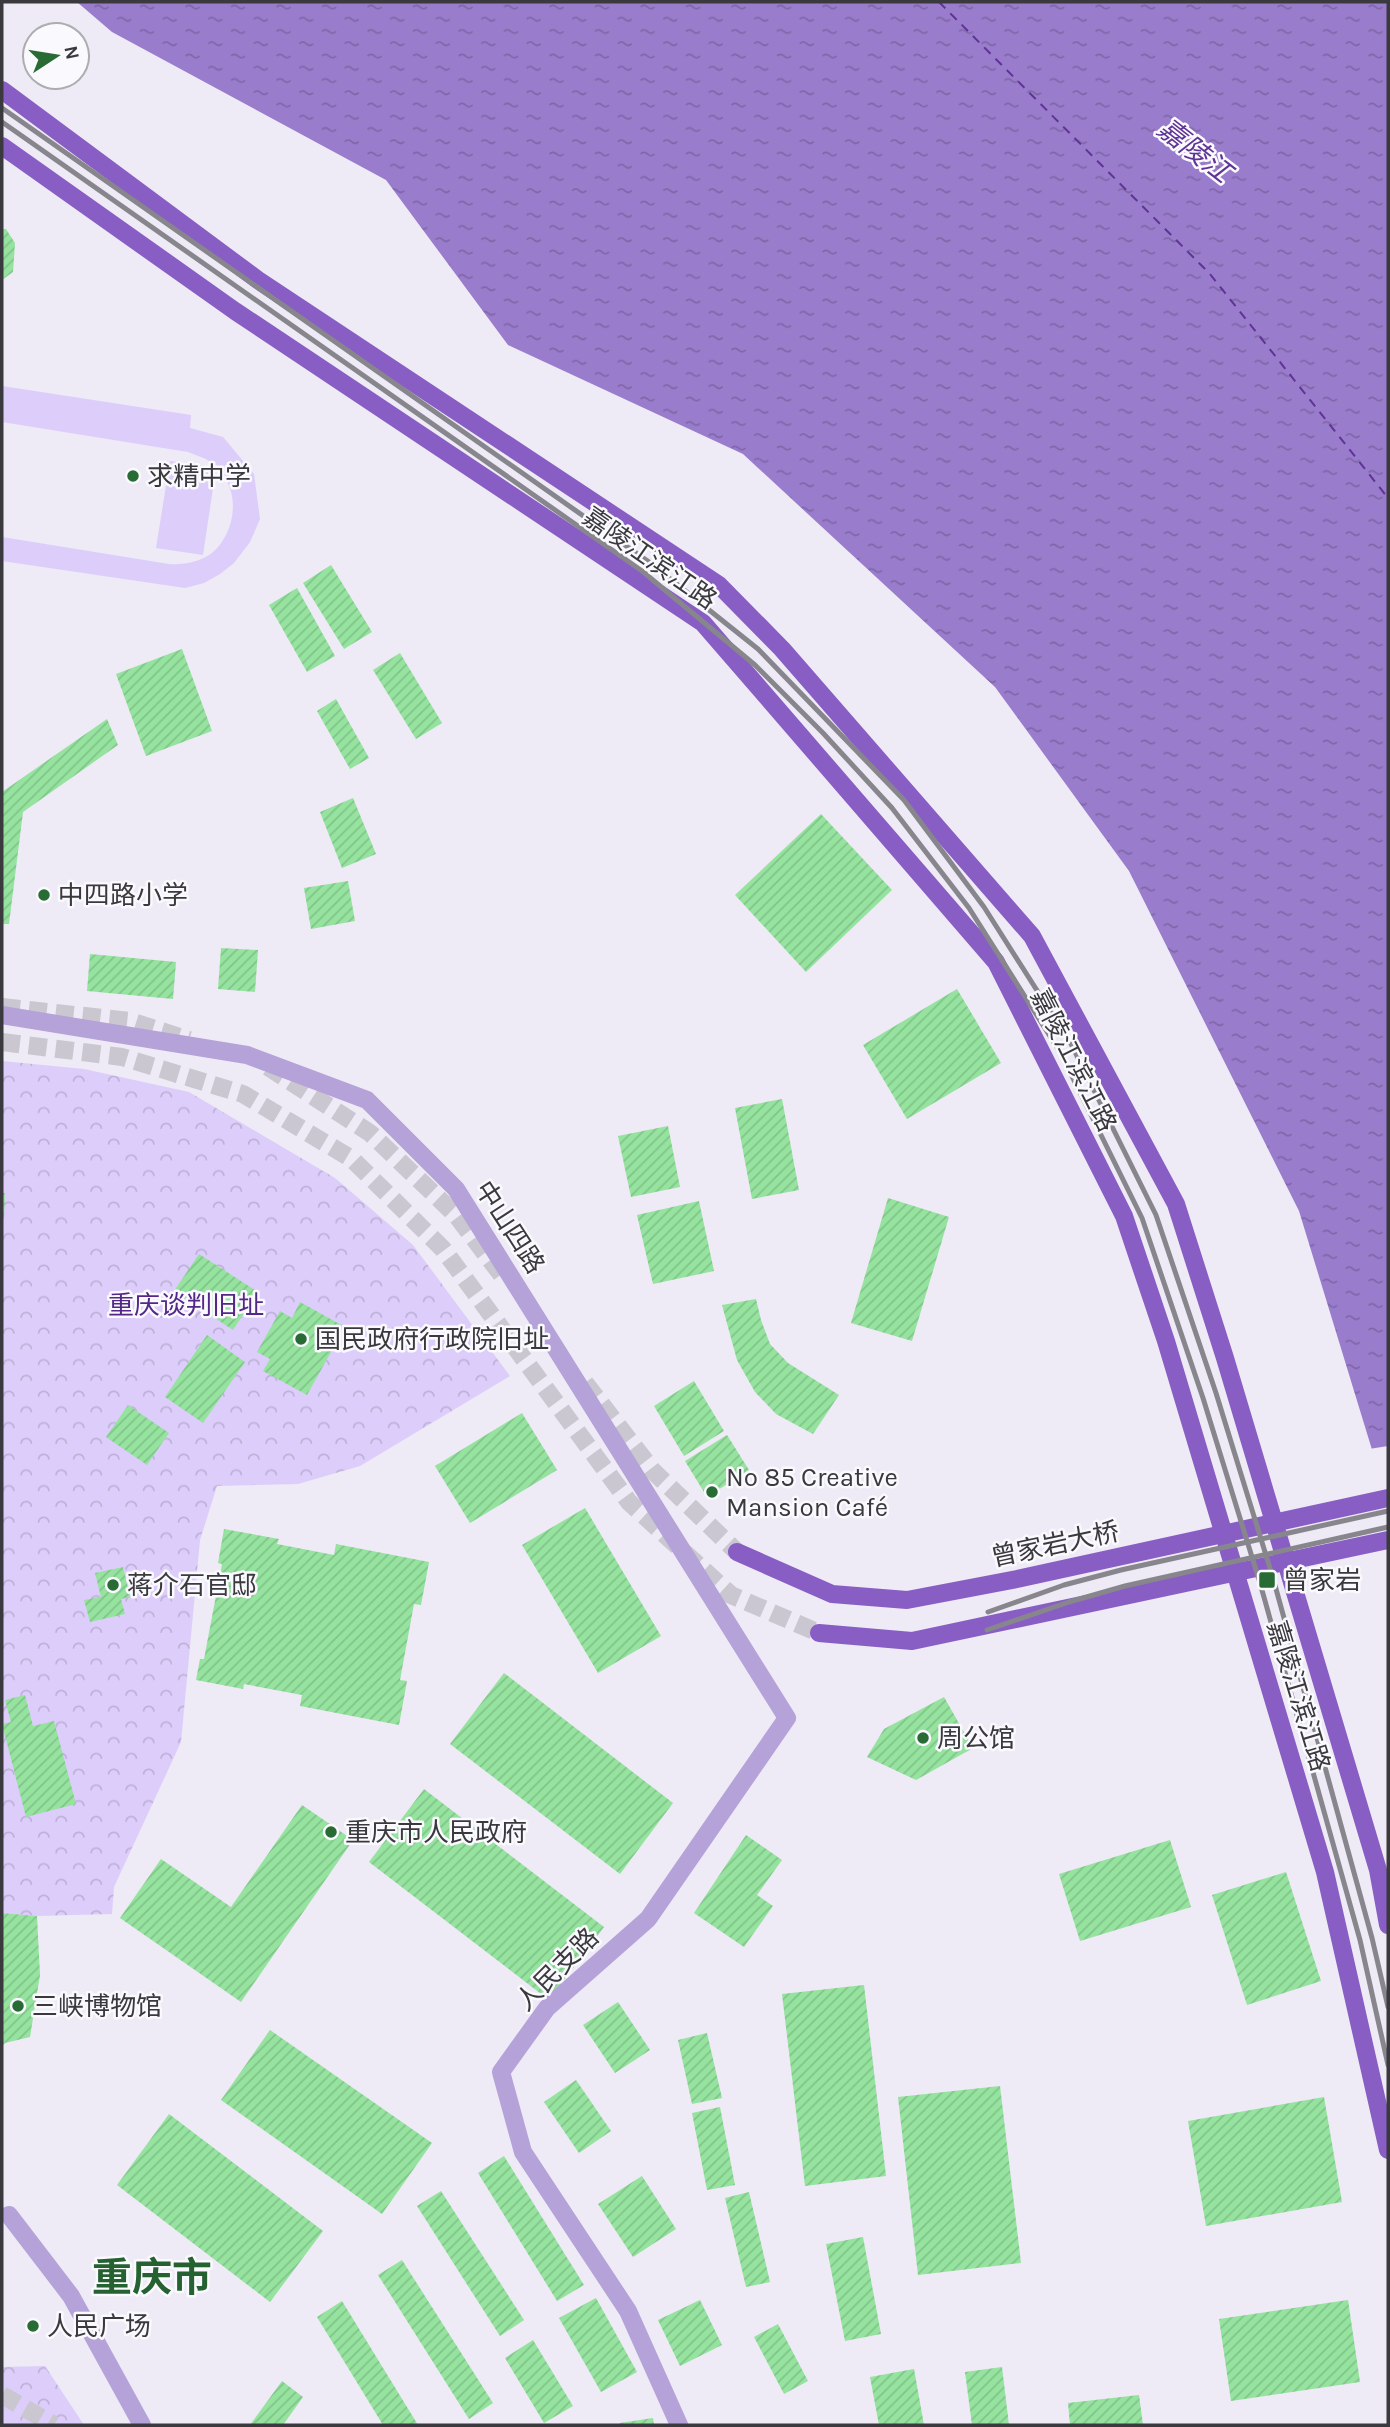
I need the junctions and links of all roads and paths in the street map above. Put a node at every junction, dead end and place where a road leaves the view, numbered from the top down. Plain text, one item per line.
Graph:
1 (2, 90) edge
2 (2, 146) edge
3 (2, 1015) edge
4 (1388, 1498) edge
5 (1388, 1540) edge
6 (737, 1552) tunnel mouth
7 (819, 1633) tunnel mouth
8 (787, 1718) joint
9 (1388, 1925) edge
10 (1388, 2150) edge
11 (9, 2215) dead end
12 (142, 2425) edge
13 (679, 2425) edge

1 - 9 main road, 嘉陵江滨江路
2 - 10 main road, 嘉陵江滨江路
3 - 8 street, 中山四路
4 - 6 main road, 曾家岩大桥
5 - 7 main road
8 - 13 street, 人民支路
11 - 12 street

